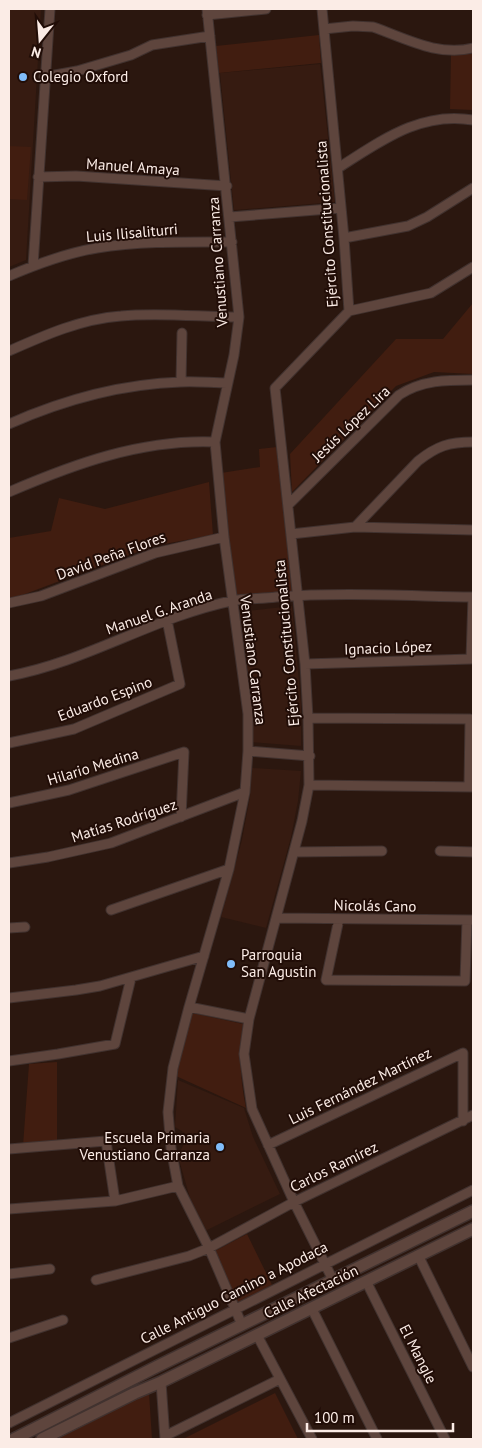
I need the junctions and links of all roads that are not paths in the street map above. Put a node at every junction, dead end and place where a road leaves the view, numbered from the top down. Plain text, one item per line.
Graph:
1 (50, 9) edge
2 (266, 9) edge
3 (322, 9) edge
4 (207, 12) edge
5 (324, 29) junction
6 (210, 36) junction
7 (473, 48) edge
8 (44, 77) junction
9 (473, 120) edge
10 (338, 168) junction
11 (38, 177) junction
12 (226, 186) junction
13 (473, 188) edge
14 (341, 208) junction
15 (230, 217) junction
16 (344, 238) junction
17 (232, 242) junction
18 (33, 266) junction
19 (473, 267) edge
20 (9, 276) edge
21 (349, 311) junction
22 (239, 317) junction
23 (182, 333) dead end
24 (9, 351) edge
25 (473, 380) edge
26 (181, 382) junction
27 (227, 383) junction
28 (9, 424) edge
29 (215, 442) junction
30 (473, 442) edge
31 (9, 492) edge
32 (288, 505) junction
33 (355, 526) junction
34 (473, 530) edge
35 (291, 534) junction
36 (224, 537) junction
37 (299, 595) junction
38 (473, 597) edge
39 (232, 601) junction
40 (9, 603) edge
41 (167, 620) junction
42 (305, 664) junction
43 (9, 676) edge
44 (308, 718) junction
45 (9, 743) edge
46 (248, 751) junction
47 (310, 756) junction
48 (309, 785) junction
49 (471, 787) edge
50 (245, 792) junction
51 (9, 804) edge
52 (181, 817) junction
53 (382, 851) dead end
54 (440, 851) dead end
55 (294, 852) junction
56 (473, 852) edge
57 (9, 863) edge
58 (229, 869) junction
59 (110, 910) dead end
60 (277, 918) junction
61 (339, 919) junction
62 (470, 920) edge
63 (9, 928) edge
64 (25, 928) dead end
65 (204, 956) junction
66 (131, 978) junction
67 (9, 998) edge
68 (189, 1007) junction
69 (249, 1018) junction
70 (9, 1061) edge
71 (473, 1115) edge
72 (463, 1121) junction
73 (268, 1145) junction
74 (9, 1149) edge
75 (178, 1186) junction
76 (473, 1190) edge
77 (115, 1201) junction
78 (294, 1202) junction
79 (9, 1209) edge
80 (473, 1211) edge
81 (473, 1231) edge
82 (209, 1248) junction
83 (418, 1255) junction
84 (326, 1264) junction
85 (50, 1269) dead end
86 (9, 1274) edge
87 (96, 1280) dead end
88 (333, 1280) junction
89 (366, 1281) junction
90 (236, 1309) junction
91 (312, 1309) junction
92 (63, 1320) dead end
93 (242, 1325) junction
94 (257, 1335) junction
95 (9, 1338) edge
96 (156, 1367) junction
97 (473, 1367) edge
98 (280, 1380) junction
99 (162, 1382) junction
100 (9, 1423) edge
101 (165, 1438) edge
102 (14, 1439) edge
103 (42, 1439) edge
104 (312, 1439) edge
105 (376, 1439) edge
106 (445, 1439) edge

1 - 8 street
2 - 4 street
3 - 5 street, Ejército Constitucionalista
4 - 6 street, Venustiano Carranza
5 - 7 street
5 - 10 street, Ejército Constitucionalista
6 - 8 street
6 - 12 street, Venustiano Carranza
8 - 11 street
9 - 10 street
10 - 14 street, Ejército Constitucionalista
11 - 12 street, Manuel Amaya
11 - 18 street
12 - 15 street, Venustiano Carranza
13 - 16 street
14 - 15 street
14 - 16 street, Ejército Constitucionalista
15 - 17 street, Venustiano Carranza
16 - 21 street, Ejército Constitucionalista
17 - 18 street, Luis Ilisaliturri
17 - 22 street, Venustiano Carranza
18 - 20 street, Luis Ilisaliturri
19 - 21 street
21 - 32 street, Ejército Constitucionalista
22 - 24 street
22 - 27 street, Venustiano Carranza
23 - 26 street
25 - 32 street, Jesús López Lira
26 - 27 street
26 - 28 street
27 - 29 street, Venustiano Carranza
29 - 31 street
29 - 36 street, Venustiano Carranza
30 - 33 street
32 - 35 street, Ejército Constitucionalista
33 - 34 street
33 - 35 street
35 - 37 street, Ejército Constitucionalista
36 - 39 street, Venustiano Carranza
36 - 40 street, David Peña Flores
37 - 38 street, Manuel G. Aranda
37 - 39 street, Manuel G. Aranda
37 - 42 street, Ejército Constitucionalista
38 - 42 street, Ignacio López
39 - 41 street, Manuel G. Aranda
39 - 46 street, Venustiano Carranza
41 - 43 street, Manuel G. Aranda
41 - 45 street, Eduardo Espino
42 - 44 street, Ejército Constitucionalista
44 - 47 street, Ejército Constitucionalista
44 - 49 street
46 - 47 street
46 - 50 street, Venustiano Carranza
47 - 48 street, Ejército Constitucionalista
48 - 49 street
48 - 55 street, Ejército Constitucionalista
50 - 52 street, Matías Rodríguez
50 - 58 street, Venustiano Carranza
51 - 52 street, Hilario Medina
52 - 57 street, Matías Rodríguez
53 - 55 street
54 - 56 street
55 - 60 street, Ejército Constitucionalista
58 - 59 street
58 - 65 street, Venustiano Carranza
60 - 61 street, Nicolás Cano
60 - 69 street, Ejército Constitucionalista
61 - 62 street, Nicolás Cano
61 - 62 street
63 - 64 street
65 - 66 street
65 - 68 street, Venustiano Carranza
66 - 67 street
66 - 70 street
68 - 69 street
68 - 75 street, Venustiano Carranza
69 - 73 street, Ejército Constitucionalista
71 - 72 street, Carlos Ramírez
72 - 73 street, Luis Fernández Martínez
72 - 78 street, Carlos Ramírez
73 - 78 street, Ejército Constitucionalista
74 - 77 street
75 - 77 street
75 - 82 street, Venustiano Carranza
76 - 84 street, Calle Antiguo Camino a Apodaca
77 - 79 street
78 - 82 street, Carlos Ramírez
78 - 84 street, Ejército Constitucionalista
80 - 88 street, Calle Antiguo Camino a Apodaca
81 - 83 street, Calle Afectación
82 - 87 street, Carlos Ramírez
82 - 90 street, Venustiano Carranza
83 - 89 street, Calle Afectación
83 - 97 street
84 - 88 street, Ejército Constitucionalista
84 - 90 street, Calle Antiguo Camino a Apodaca
85 - 86 street
88 - 93 street, Calle Antiguo Camino a Apodaca
89 - 91 street, Calle Afectación
89 - 106 street, El Mangle
90 - 93 street, Venustiano Carranza
90 - 100 street, Calle Antiguo Camino a Apodaca
91 - 94 street, Calle Afectación
91 - 105 street
92 - 95 street
93 - 96 street, Calle Antiguo Camino a Apodaca
94 - 98 street
94 - 99 street, Calle Afectación
96 - 99 street
96 - 102 street, Calle Antiguo Camino a Apodaca
98 - 101 street
98 - 104 street
99 - 101 street
99 - 103 street

